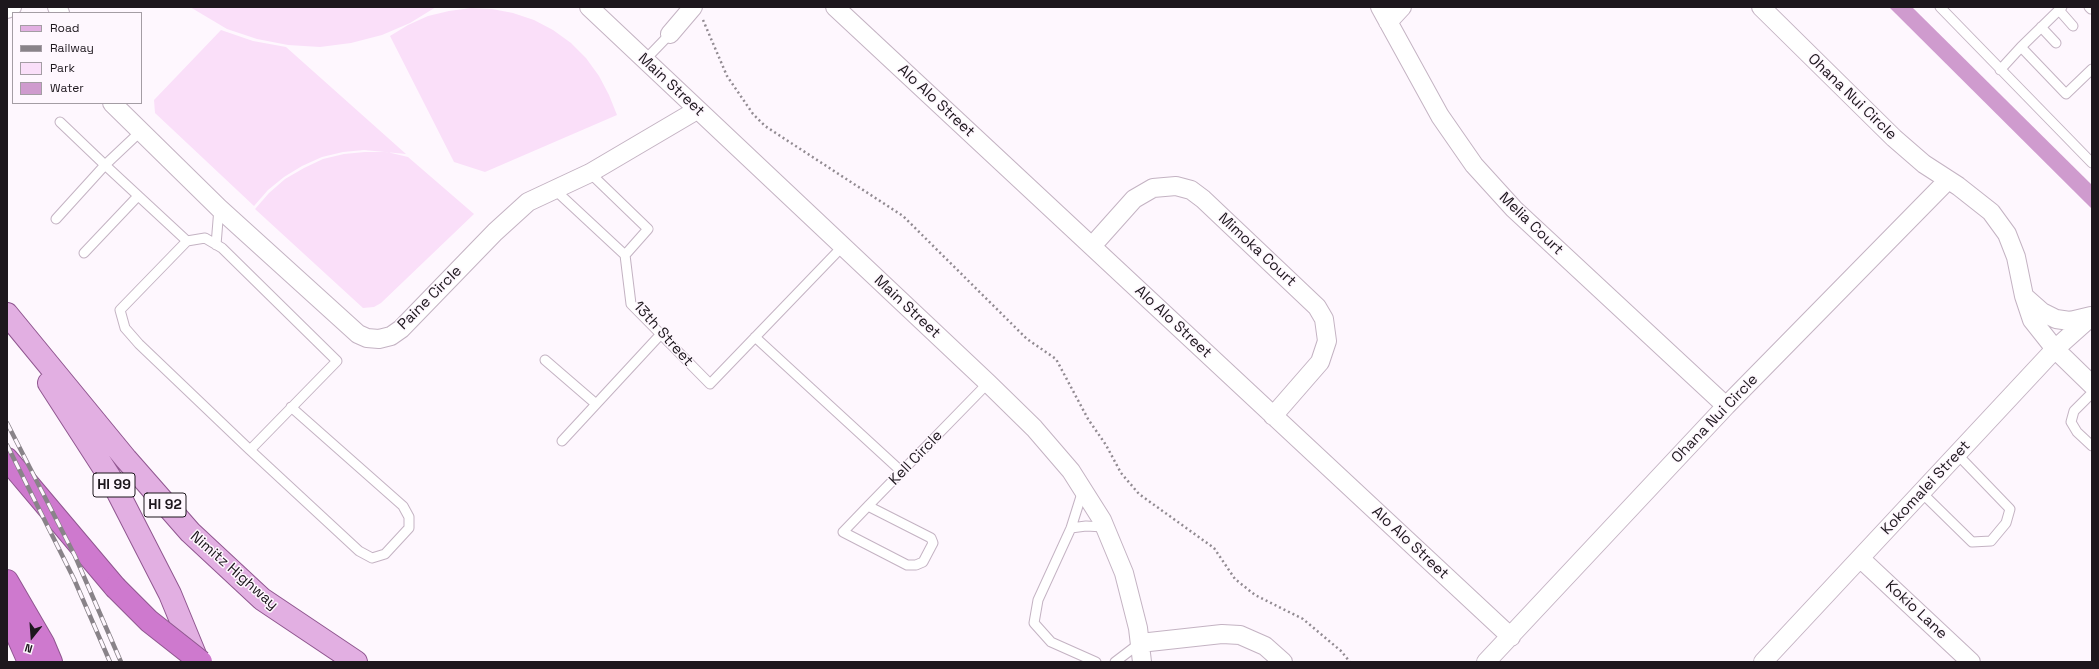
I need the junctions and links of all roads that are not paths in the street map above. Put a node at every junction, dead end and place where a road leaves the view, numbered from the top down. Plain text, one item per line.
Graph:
1 (12, 7) edge
2 (588, 7) edge
3 (835, 7) edge
4 (1402, 7) edge
5 (1761, 7) edge
6 (1940, 7) edge
7 (7, 9) edge
8 (2060, 9) edge
9 (698, 13) edge
10 (1384, 15) edge
11 (2073, 26) dead end
12 (2041, 27) junction
13 (670, 34) joint
14 (2056, 43) dead end
15 (2021, 48) junction
16 (645, 60) junction
17 (2000, 70) junction
18 (2086, 71) edge
19 (113, 104) edge
20 (697, 110) junction
21 (60, 122) dead end
22 (140, 132) junction
23 (2092, 163) edge
24 (105, 165) junction
25 (590, 173) junction
26 (1948, 180) junction
27 (554, 189) junction
28 (138, 196) junction
29 (220, 208) junction
30 (56, 219) dead end
31 (187, 241) junction
32 (216, 245) junction
33 (842, 246) junction
34 (1092, 246) junction
35 (84, 253) dead end
36 (625, 255) junction
37 (2024, 296) junction
38 (7, 314) edge
39 (2092, 316) edge
40 (7, 321) edge
41 (661, 334) junction
42 (755, 337) junction
43 (2056, 349) junction
44 (546, 360) dead end
45 (988, 383) junction
46 (2092, 385) edge
47 (2092, 393) edge
48 (596, 404) junction
49 (1726, 406) junction
50 (291, 407) junction
51 (1273, 416) junction
52 (562, 441) dead end
53 (2092, 446) edge
54 (250, 450) junction
55 (1957, 454) junction
56 (7, 459) edge
57 (902, 472) junction
58 (1083, 490) junction
59 (1921, 492) junction
60 (868, 506) junction
61 (1104, 527) junction
62 (1071, 528) junction
63 (1861, 558) junction
64 (7, 581) edge
65 (7, 612) edge
66 (1511, 637) junction
67 (1140, 643) junction
68 (29, 662) edge
69 (51, 662) edge
70 (200, 662) edge
71 (356, 662) edge
72 (1096, 662) edge
73 (1115, 662) edge
74 (1142, 662) edge
75 (1283, 662) edge
76 (1486, 662) edge
77 (1763, 662) edge
78 (1971, 662) edge

1 - 7 street
2 - 16 street, Main Street
3 - 34 street, Alo Alo Street
4 - 10 street
5 - 26 street, Ohana Nui Circle
6 - 17 lane
8 - 11 lane
8 - 12 lane
9 - 13 street
10 - 49 street, Melia Court
12 - 14 lane
12 - 15 lane
13 - 16 lane
15 - 17 lane
15 - 18 lane
16 - 20 street, Main Street
17 - 23 lane
19 - 22 street, Paine Circle
20 - 25 street, Paine Circle
20 - 33 street, Main Street
21 - 24 lane
22 - 24 lane
22 - 29 street, Paine Circle
24 - 28 lane
24 - 30 lane
25 - 27 street, Paine Circle
25 - 36 lane
26 - 37 street, Ohana Nui Circle
26 - 49 street, Ohana Nui Circle
27 - 29 street, Paine Circle
27 - 36 lane
28 - 31 lane
28 - 35 lane
29 - 32 lane
31 - 32 lane
31 - 54 lane
32 - 50 lane
33 - 42 lane
33 - 45 street, Main Street
34 - 51 street, Alo Alo Street
34 - 51 street, Mimoka Court
36 - 41 lane, 13th Street
37 - 39 street
37 - 43 street, Ohana Nui Circle
38 - 71 main road, Nimitz Highway / HI 92
39 - 43 street, Kokomalei Street
40 - 70 main road, HI 99
41 - 42 lane, 13th Street
41 - 48 lane
42 - 57 lane
43 - 46 street, Ohana Nui Circle
43 - 55 street, Kokomalei Street
44 - 48 lane
45 - 57 lane, Kell Circle
45 - 58 street, Main Street
47 - 53 lane
48 - 52 lane
49 - 66 street, Ohana Nui Circle
50 - 54 lane
50 - 54 lane
51 - 66 street, Alo Alo Street
55 - 59 street, Kokomalei Street
55 - 59 lane
56 - 70 highway, bridge
57 - 60 lane, Kell Circle
58 - 61 street, Main Street
58 - 62 lane
59 - 63 street, Kokomalei Street
60 - 60 lane, Kell Circle
61 - 62 lane
61 - 67 street, Main Street
62 - 72 lane
63 - 77 street, Kokomalei Street
63 - 78 street, Kokio Lane
64 - 69 highway
65 - 68 highway
66 - 76 street, Ohana Nui Circle
67 - 73 lane
67 - 74 street, Main Street
67 - 75 street

